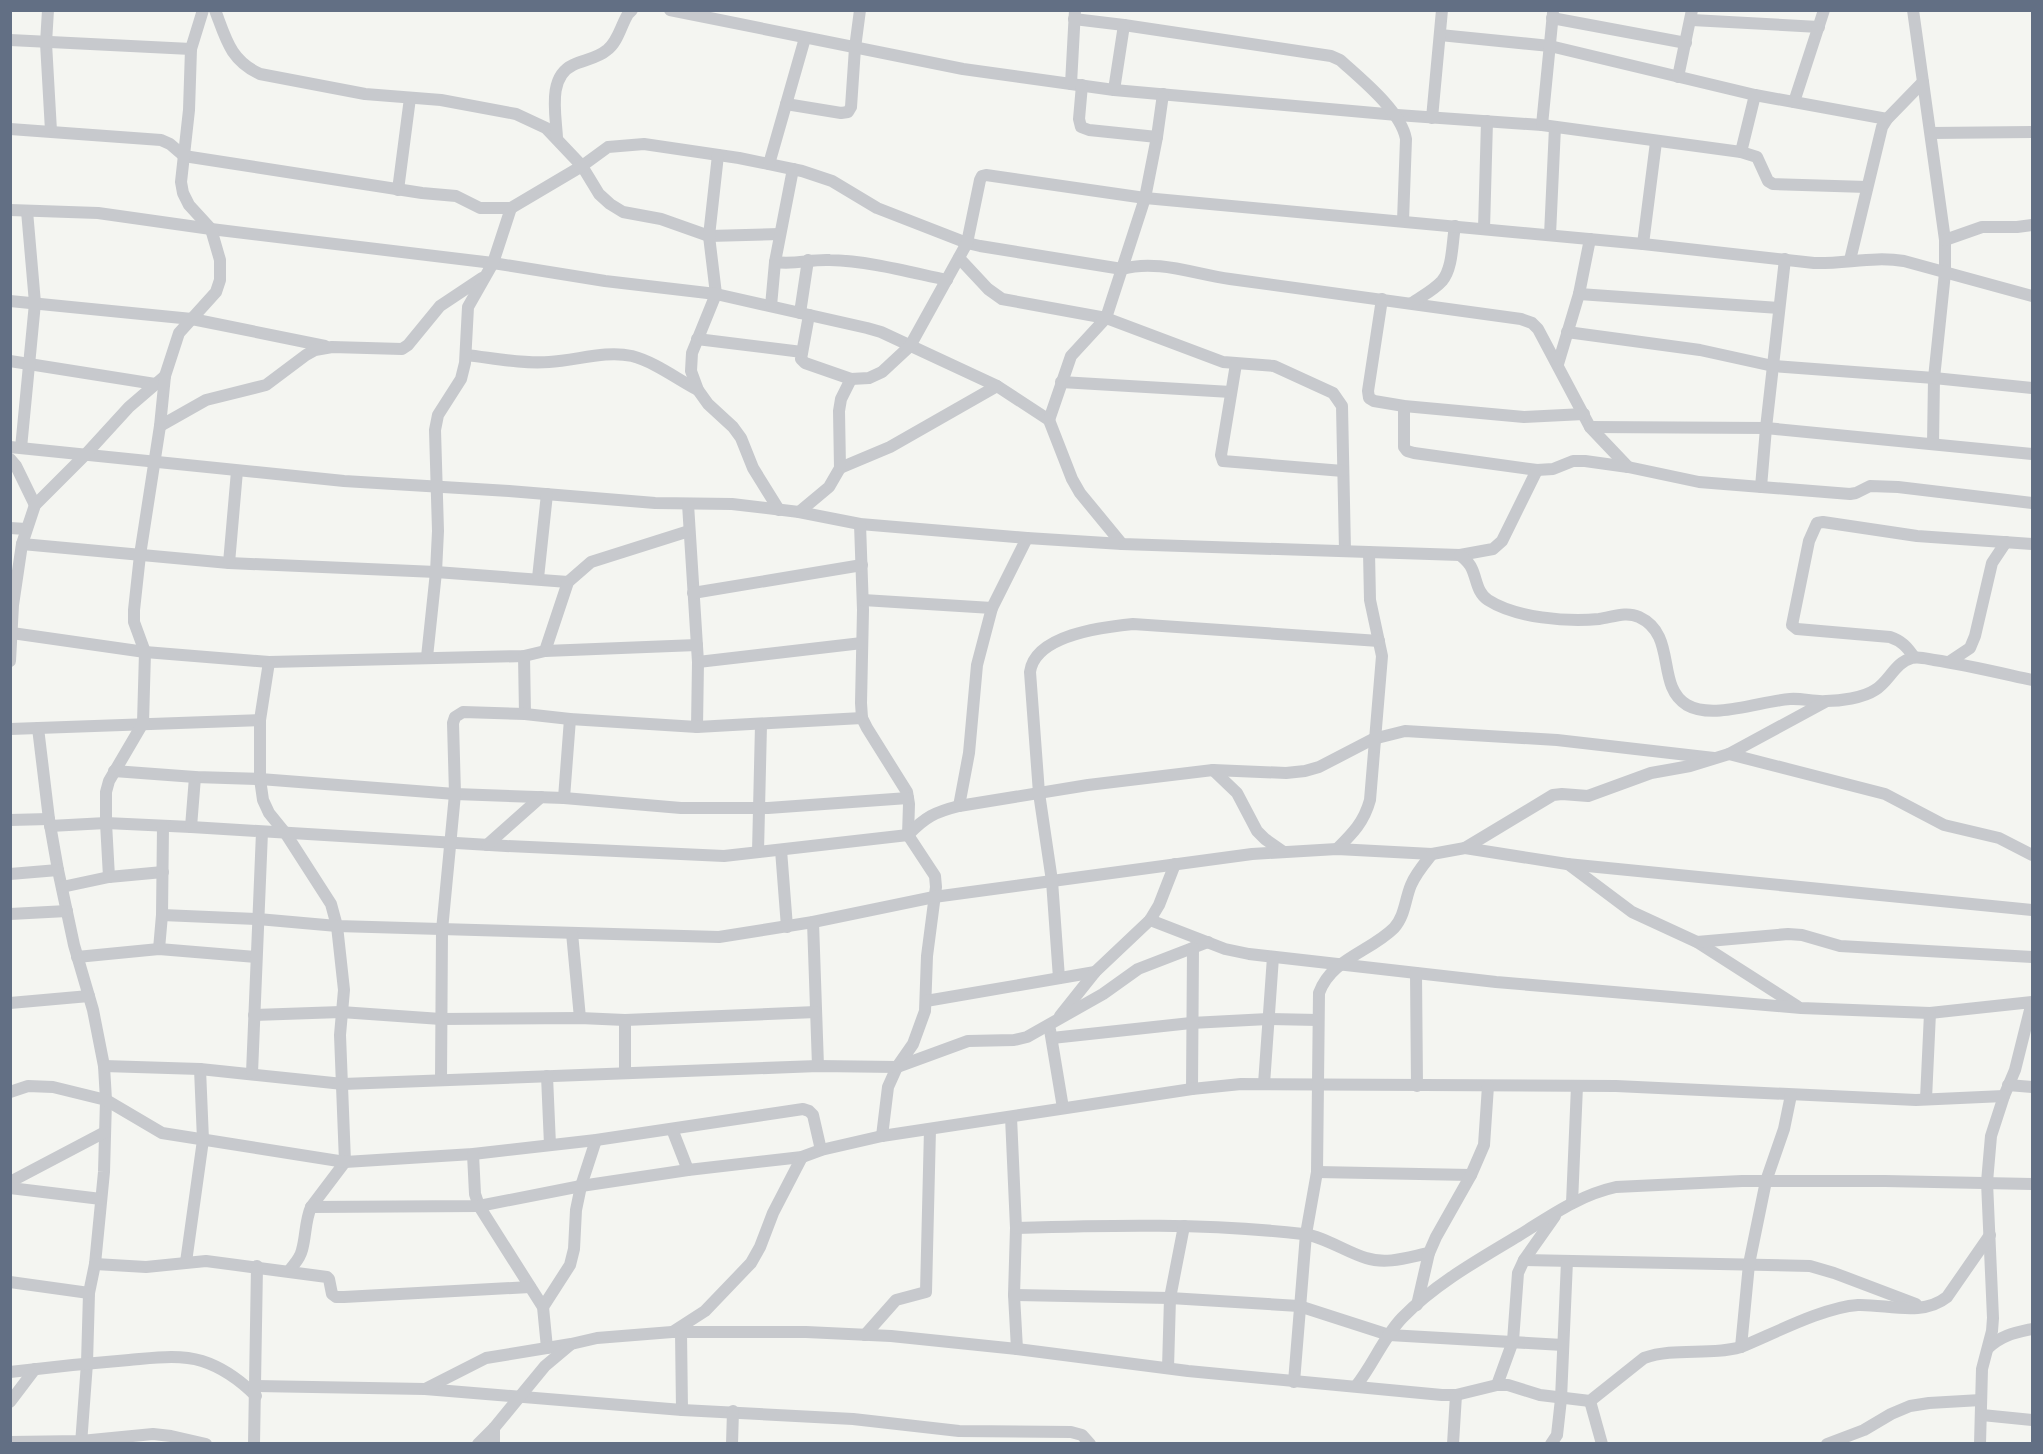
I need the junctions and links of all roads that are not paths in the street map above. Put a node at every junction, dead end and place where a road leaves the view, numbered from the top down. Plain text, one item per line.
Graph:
1 (48, 10) edge
2 (203, 10) edge
3 (215, 10) edge
4 (633, 10) edge
5 (669, 10) edge
6 (720, 10) edge
7 (860, 10) edge
8 (1442, 10) edge
9 (1824, 10) edge
10 (1913, 10) edge
11 (1553, 14) edge
12 (1075, 15) edge
13 (1692, 15) edge
14 (727, 22) junction
15 (1124, 25) junction
16 (1818, 27) junction
17 (1440, 35) junction
18 (805, 38) junction
19 (10, 40) edge
20 (46, 43) junction
21 (1686, 43) junction
22 (1550, 46) junction
23 (855, 48) junction
24 (192, 49) junction
25 (1678, 77) junction
26 (1923, 82) junction
27 (1076, 85) junction
28 (1114, 90) junction
29 (1163, 94) junction
30 (1755, 95) junction
31 (410, 98) junction
32 (1794, 102) junction
33 (786, 104) junction
34 (1397, 115) junction
35 (1432, 117) junction
36 (1887, 119) junction
37 (1487, 121) junction
38 (1549, 126) junction
39 (10, 129) edge
40 (51, 131) junction
41 (2032, 132) edge
42 (1931, 133) junction
43 (1157, 137) junction
44 (556, 138) junction
45 (1656, 142) junction
46 (1741, 152) junction
47 (718, 155) junction
48 (184, 156) junction
49 (770, 164) junction
50 (582, 166) junction
51 (793, 169) junction
52 (1867, 187) junction
53 (398, 190) junction
54 (1144, 198) junction
55 (511, 208) junction
56 (10, 210) edge
57 (27, 211) junction
58 (1402, 221) junction
59 (2032, 225) edge
60 (1455, 226) junction
61 (212, 229) junction
62 (1484, 229) junction
63 (780, 234) junction
64 (1550, 235) junction
65 (709, 236) junction
66 (1590, 239) junction
67 (1946, 240) junction
68 (967, 243) junction
69 (1643, 244) junction
70 (959, 258) junction
71 (1785, 259) junction
72 (808, 260) junction
73 (1850, 260) junction
74 (774, 262) junction
75 (493, 263) junction
76 (1122, 269) junction
77 (1945, 273) junction
78 (485, 276) junction
79 (947, 280) junction
80 (716, 294) junction
81 (1579, 294) junction
82 (2032, 296) edge
83 (1382, 299) junction
84 (10, 301) edge
85 (34, 303) junction
86 (1412, 303) junction
87 (771, 306) junction
88 (1779, 308) junction
89 (805, 314) junction
90 (1106, 318) junction
91 (192, 319) junction
92 (1567, 332) junction
93 (697, 339) junction
94 (910, 346) junction
95 (332, 347) junction
96 (802, 352) junction
97 (466, 355) junction
98 (10, 361) edge
99 (29, 364) junction
100 (1236, 364) junction
101 (1558, 364) junction
102 (1773, 366) junction
103 (1934, 378) junction
104 (851, 379) junction
105 (160, 380) junction
106 (1061, 382) junction
107 (997, 386) junction
108 (2032, 388) edge
109 (698, 390) junction
110 (1231, 392) junction
111 (1404, 406) junction
112 (1584, 414) junction
113 (1049, 420) junction
114 (159, 426) junction
115 (1590, 427) junction
116 (1766, 428) junction
117 (1933, 444) junction
118 (16, 447) edge
119 (86, 454) junction
120 (2032, 454) edge
121 (10, 459) edge
122 (153, 463) junction
123 (1628, 467) junction
124 (840, 468) junction
125 (1537, 470) junction
126 (237, 471) junction
127 (1343, 471) junction
128 (435, 486) junction
129 (1761, 488) junction
130 (547, 494) junction
131 (2032, 503) edge
132 (688, 504) junction
133 (35, 505) junction
134 (779, 510) junction
135 (799, 512) junction
136 (860, 524) junction
137 (10, 528) edge
138 (26, 529) junction
139 (689, 531) junction
140 (1027, 538) junction
141 (2006, 542) junction
142 (22, 544) junction
143 (1122, 544) junction
144 (2032, 544) edge
145 (1345, 551) junction
146 (1369, 552) junction
147 (140, 555) junction
148 (1460, 555) junction
149 (230, 563) junction
150 (862, 565) junction
151 (436, 572) junction
152 (538, 578) junction
153 (568, 582) junction
154 (13, 584) edge
155 (693, 593) junction
156 (863, 600) junction
157 (992, 608) junction
158 (12, 633) edge
159 (1379, 641) junction
160 (862, 643) junction
161 (696, 645) junction
162 (545, 651) junction
163 (145, 652) junction
164 (524, 656) junction
165 (427, 657) junction
166 (1914, 657) junction
167 (10, 661) edge
168 (269, 662) junction
169 (698, 662) junction
170 (1949, 662) junction
171 (2032, 680) edge
172 (1826, 701) junction
173 (525, 714) junction
174 (862, 718) junction
175 (570, 719) junction
176 (260, 720) junction
177 (143, 723) junction
178 (761, 725) junction
179 (698, 727) junction
180 (38, 728) junction
181 (10, 729) edge
182 (1373, 739) junction
183 (1729, 754) junction
184 (1714, 758) junction
185 (1213, 770) junction
186 (114, 771) junction
187 (195, 777) junction
188 (260, 778) junction
189 (1039, 793) junction
190 (455, 794) junction
191 (541, 796) junction
192 (564, 798) junction
193 (908, 798) junction
194 (959, 806) junction
195 (759, 808) junction
196 (10, 820) edge
197 (49, 822) junction
198 (106, 824) junction
199 (163, 826) junction
200 (191, 827) junction
201 (262, 832) junction
202 (286, 834) junction
203 (908, 835) junction
204 (450, 843) junction
205 (487, 845) junction
206 (1465, 848) junction
207 (1337, 849) junction
208 (781, 850) junction
209 (1282, 851) junction
210 (758, 852) junction
211 (1432, 854) junction
212 (2032, 855) edge
213 (1174, 864) junction
214 (1567, 864) junction
215 (58, 870) junction
216 (163, 872) junction
217 (10, 874) edge
218 (109, 877) junction
219 (1052, 881) junction
220 (62, 887) junction
221 (934, 897) junction
222 (2032, 910) edge
223 (67, 911) junction
224 (10, 914) edge
225 (162, 915) junction
226 (258, 919) junction
227 (1150, 920) junction
228 (813, 922) junction
229 (337, 926) junction
230 (787, 927) junction
231 (442, 930) junction
232 (572, 933) junction
233 (1208, 942) junction
234 (1697, 942) junction
235 (1193, 948) junction
236 (159, 949) junction
237 (77, 957) junction
238 (256, 957) junction
239 (1272, 957) junction
240 (2032, 957) edge
241 (1338, 965) junction
242 (1095, 972) junction
243 (1416, 973) junction
244 (1059, 978) junction
245 (89, 996) junction
246 (926, 1001) junction
247 (10, 1003) edge
248 (1801, 1008) junction
249 (341, 1012) junction
250 (816, 1012) junction
251 (1930, 1013) junction
252 (254, 1015) junction
253 (441, 1018) junction
254 (580, 1018) junction
255 (1268, 1019) junction
256 (625, 1020) junction
257 (1318, 1020) junction
258 (1191, 1023) junction
259 (1052, 1028) junction
260 (104, 1066) junction
261 (818, 1066) junction
262 (897, 1067) junction
263 (200, 1068) junction
264 (625, 1072) junction
265 (252, 1073) junction
266 (547, 1076) junction
267 (441, 1080) junction
268 (343, 1084) junction
269 (1264, 1084) junction
270 (1319, 1086) junction
271 (1417, 1086) junction
272 (1488, 1086) junction
273 (1578, 1086) junction
274 (2032, 1087) edge
275 (1192, 1089) junction
276 (2006, 1090) junction
277 (10, 1092) edge
278 (1791, 1095) junction
279 (106, 1100) junction
280 (1926, 1100) junction
281 (1063, 1108) junction
282 (1011, 1117) junction
283 (672, 1129) junction
284 (930, 1129) junction
285 (105, 1132) junction
286 (882, 1136) junction
287 (203, 1140) junction
288 (596, 1140) junction
289 (550, 1145) junction
290 (821, 1150) junction
291 (473, 1154) junction
292 (802, 1157) junction
293 (345, 1162) junction
294 (688, 1170) junction
295 (1317, 1172) junction
296 (1471, 1175) junction
297 (1766, 1181) junction
298 (10, 1182) edge
299 (1987, 1182) junction
300 (2032, 1184) edge
301 (581, 1186) junction
302 (10, 1188) edge
303 (101, 1199) junction
304 (1572, 1203) junction
305 (479, 1206) junction
306 (311, 1207) junction
307 (1559, 1210) junction
308 (1184, 1226) junction
309 (1016, 1228) junction
310 (1306, 1234) junction
311 (1990, 1235) junction
312 (1429, 1253) junction
313 (1524, 1260) junction
314 (1567, 1261) junction
315 (186, 1262) junction
316 (95, 1264) junction
317 (1749, 1264) junction
318 (257, 1266) junction
319 (289, 1271) junction
320 (10, 1282) edge
321 (530, 1287) junction
322 (89, 1293) junction
323 (1014, 1295) junction
324 (1170, 1298) junction
325 (1417, 1305) junction
326 (1299, 1306) junction
327 (543, 1307) junction
328 (1926, 1308) junction
329 (2032, 1329) edge
330 (676, 1332) junction
331 (865, 1335) junction
332 (1389, 1335) junction
333 (1513, 1341) junction
334 (571, 1344) junction
335 (1563, 1345) junction
336 (1741, 1347) junction
337 (547, 1348) junction
338 (1017, 1349) junction
339 (1986, 1350) junction
340 (87, 1363) junction
341 (1168, 1368) junction
342 (35, 1369) junction
343 (10, 1372) edge
344 (1294, 1382) junction
345 (1497, 1385) junction
346 (1356, 1386) junction
347 (425, 1389) junction
348 (256, 1391) junction
349 (1456, 1395) junction
350 (519, 1396) junction
351 (1561, 1399) junction
352 (1981, 1400) junction
353 (10, 1401) edge
354 (1590, 1401) junction
355 (682, 1410) junction
356 (733, 1412) junction
357 (1982, 1415) junction
358 (2032, 1420) edge
359 (494, 1428) junction
360 (10, 1442) edge
361 (81, 1442) edge
362 (206, 1443) edge
363 (254, 1443) edge
364 (478, 1443) edge
365 (494, 1443) edge
366 (732, 1443) edge
367 (1090, 1443) edge
368 (1453, 1443) edge
369 (1551, 1443) edge
370 (1602, 1443) edge
371 (1827, 1443) edge
372 (1980, 1443) edge

1 - 20 street
2 - 24 street
3 - 31 street
4 - 44 street
5 - 14 street
6 - 14 street
7 - 23 street
8 - 17 street
9 - 16 street
10 - 26 street
11 - 21 street
11 - 22 street
12 - 15 street
12 - 27 street
13 - 16 street
13 - 21 street
14 - 18 street
15 - 28 street
15 - 34 street
16 - 32 street
17 - 22 street
17 - 35 street
18 - 23 street
18 - 33 street
19 - 20 street
20 - 24 street
20 - 40 street
21 - 25 street
22 - 25 street
22 - 38 street
23 - 27 street
23 - 33 street
24 - 48 street
25 - 30 street
26 - 36 street
26 - 42 street
27 - 28 street
27 - 43 street
28 - 29 street
29 - 34 street
29 - 43 street
30 - 32 street
30 - 46 street
31 - 44 street
31 - 53 street
32 - 36 street
33 - 49 street
34 - 35 street
34 - 58 street
35 - 37 street
36 - 52 street
37 - 38 street
37 - 62 street
38 - 45 street
38 - 64 street
39 - 40 street
40 - 48 street
41 - 42 street
42 - 67 street
43 - 54 street
44 - 50 street
45 - 46 street
45 - 69 street
46 - 52 street
47 - 49 street
47 - 50 street
47 - 65 street
48 - 53 street
48 - 61 street
49 - 51 street
50 - 55 street
50 - 65 street
51 - 63 street
51 - 68 street
52 - 73 street
53 - 55 street
54 - 58 street
54 - 68 street
54 - 76 street
55 - 75 street
56 - 57 street
57 - 61 street
57 - 85 street
58 - 60 street
59 - 67 street
60 - 62 street
60 - 86 street
61 - 75 street
61 - 91 street
62 - 64 street
63 - 65 street
63 - 74 street
64 - 66 street
65 - 80 street
66 - 69 street
66 - 81 street
67 - 77 street
68 - 70 street
68 - 76 street
69 - 71 street
70 - 79 street
70 - 90 street
71 - 73 street
71 - 88 street
72 - 74 street
72 - 79 street
72 - 89 street
73 - 77 street
74 - 87 street
75 - 78 street
75 - 80 street
76 - 83 street
76 - 90 street
77 - 82 street
77 - 103 street
78 - 95 street
78 - 97 street
79 - 94 street
80 - 87 street
80 - 93 street
81 - 88 street
81 - 92 street
83 - 86 street
83 - 111 street
84 - 85 street
85 - 91 street
85 - 99 street
86 - 101 street
87 - 89 street
88 - 102 street
89 - 94 street
89 - 96 street
90 - 100 street
90 - 106 street
91 - 95 street
91 - 105 street
92 - 101 street
92 - 102 street
93 - 96 street
93 - 109 street
94 - 104 street
94 - 107 street
95 - 114 street
96 - 104 street
97 - 109 street
97 - 128 street
98 - 99 street
99 - 105 street
99 - 118 street
100 - 110 street
100 - 127 street
101 - 112 street
102 - 103 street
102 - 116 street
103 - 108 street
103 - 117 street
104 - 124 street
105 - 114 street
105 - 119 street
106 - 110 street
106 - 113 street
107 - 113 street
107 - 124 street
109 - 134 street
110 - 127 street
111 - 112 street
111 - 125 street
112 - 115 street
113 - 143 street
114 - 122 street
115 - 116 street
115 - 123 street
116 - 117 street
116 - 129 street
117 - 120 street
118 - 119 street
119 - 122 street
119 - 133 street
121 - 133 street
122 - 126 street
122 - 147 street
123 - 125 street
123 - 129 street
124 - 135 street
125 - 148 street
126 - 128 street
126 - 149 street
127 - 145 street
128 - 130 street
128 - 151 street
129 - 131 street
130 - 132 street
130 - 152 street
132 - 134 street
132 - 139 street
133 - 138 street
134 - 135 street
135 - 136 street
136 - 140 street
136 - 150 street
137 - 138 street
138 - 142 street
139 - 153 street
139 - 155 street
140 - 143 street
140 - 157 street
141 - 144 street
141 - 166 street
141 - 170 street
142 - 147 street
142 - 154 street
143 - 145 street
145 - 146 street
146 - 148 street
146 - 159 street
147 - 149 street
147 - 163 street
148 - 172 street
149 - 151 street
150 - 155 street
150 - 156 street
151 - 152 street
151 - 165 street
152 - 153 street
153 - 162 street
154 - 158 street
155 - 161 street
156 - 157 street
156 - 160 street
157 - 194 street
158 - 163 street
158 - 167 street
159 - 182 street
159 - 189 street
160 - 169 street
160 - 174 street
161 - 162 street
161 - 169 street
162 - 164 street
163 - 168 street
163 - 177 street
164 - 165 street
164 - 173 street
165 - 168 street
166 - 170 street
166 - 172 street
168 - 176 street
169 - 179 street
170 - 171 street
172 - 183 street
173 - 175 street
173 - 190 street
174 - 178 street
174 - 193 street
175 - 179 street
175 - 192 street
176 - 177 street
176 - 188 street
177 - 180 street
177 - 186 street
178 - 179 street
178 - 195 street
180 - 181 street
180 - 197 street
182 - 184 street
182 - 185 street
182 - 207 street
183 - 184 street
183 - 212 street
184 - 206 street
185 - 189 street
185 - 209 street
186 - 187 street
186 - 198 street
187 - 188 street
187 - 200 street
188 - 190 street
188 - 202 street
189 - 194 street
189 - 219 street
190 - 191 street
190 - 204 street
191 - 192 street
191 - 205 street
192 - 195 street
193 - 195 street
193 - 203 street
194 - 203 street
195 - 210 street
196 - 197 street
197 - 198 street
197 - 215 street
198 - 199 street
198 - 218 street
199 - 200 street
199 - 216 street
200 - 201 street
201 - 202 street
201 - 226 street
202 - 204 street
202 - 229 street
203 - 208 street
203 - 221 street
204 - 205 street
204 - 231 street
205 - 210 street
206 - 211 street
206 - 214 street
207 - 209 street
207 - 211 street
208 - 210 street
208 - 230 street
209 - 213 street
211 - 241 street
213 - 219 street
213 - 227 street
214 - 222 street
214 - 234 street
215 - 217 street
215 - 220 street
216 - 218 street
216 - 225 street
218 - 220 street
219 - 221 street
219 - 244 street
220 - 223 street
221 - 228 street
221 - 246 street
223 - 224 street
223 - 237 street
225 - 226 street
225 - 236 street
226 - 229 street
226 - 238 street
227 - 233 street
227 - 242 street
228 - 230 street
228 - 250 street
229 - 231 street
229 - 249 street
230 - 232 street
231 - 232 street
231 - 253 street
232 - 254 street
233 - 235 street
233 - 239 street
234 - 240 street
234 - 248 street
235 - 258 street
235 - 259 street
236 - 237 street
236 - 238 street
237 - 245 street
238 - 252 street
239 - 241 street
239 - 255 street
241 - 243 street
241 - 257 street
242 - 244 street
242 - 259 street
243 - 248 street
243 - 271 street
244 - 246 street
245 - 247 street
245 - 260 street
246 - 262 street
248 - 251 street
249 - 252 street
249 - 253 street
249 - 268 street
250 - 256 street
250 - 261 street
251 - 276 street
251 - 280 street
252 - 265 street
253 - 254 street
253 - 267 street
254 - 256 street
255 - 257 street
255 - 258 street
255 - 269 street
256 - 264 street
257 - 270 street
258 - 259 street
258 - 275 street
259 - 262 street
259 - 281 street
260 - 263 street
260 - 279 street
261 - 262 street
261 - 264 street
262 - 286 street
263 - 265 street
263 - 287 street
264 - 266 street
265 - 268 street
266 - 267 street
266 - 289 street
267 - 268 street
268 - 293 street
269 - 270 street
269 - 275 street
270 - 271 street
270 - 295 street
271 - 272 street
272 - 273 street
272 - 296 street
273 - 278 street
273 - 304 street
274 - 276 street
275 - 281 street
276 - 280 street
276 - 299 street
277 - 279 street
278 - 280 street
278 - 297 street
279 - 285 street
279 - 287 street
281 - 282 street
282 - 284 street
282 - 309 street
283 - 288 street
283 - 290 street
283 - 294 street
284 - 286 street
284 - 331 street
285 - 298 street
285 - 303 street
286 - 290 street
287 - 293 street
287 - 315 street
288 - 289 street
288 - 301 street
289 - 291 street
290 - 292 street
291 - 293 street
291 - 305 street
292 - 294 street
292 - 330 street
293 - 306 street
294 - 301 street
295 - 296 street
295 - 310 street
296 - 312 street
297 - 299 street
297 - 304 street
297 - 317 street
299 - 300 street
299 - 311 street
301 - 305 street
301 - 327 street
302 - 303 street
303 - 316 street
304 - 307 street
305 - 306 street
305 - 321 street
306 - 319 street
307 - 313 street
307 - 325 street
308 - 309 street
308 - 310 street
308 - 324 street
309 - 323 street
310 - 312 street
310 - 326 street
311 - 328 street
311 - 339 street
312 - 325 street
313 - 314 street
313 - 333 street
314 - 317 street
314 - 335 street
315 - 316 street
315 - 318 street
316 - 322 street
317 - 328 street
317 - 336 street
318 - 319 street
318 - 348 street
319 - 321 street
320 - 322 street
321 - 327 street
322 - 340 street
323 - 324 street
323 - 338 street
324 - 326 street
324 - 341 street
325 - 332 street
326 - 332 street
326 - 344 street
327 - 337 street
328 - 336 street
329 - 339 street
330 - 331 street
330 - 334 street
330 - 355 street
331 - 338 street
332 - 333 street
332 - 346 street
333 - 335 street
333 - 345 street
334 - 337 street
334 - 350 street
335 - 351 street
336 - 354 street
337 - 347 street
338 - 341 street
339 - 352 street
340 - 342 street
340 - 348 street
340 - 361 street
341 - 344 street
342 - 343 street
342 - 353 street
344 - 346 street
345 - 349 street
345 - 351 street
346 - 349 street
347 - 348 street
347 - 350 street
348 - 363 street
349 - 368 street
350 - 355 street
350 - 359 street
351 - 354 street
351 - 369 street
352 - 357 street
352 - 371 street
354 - 370 street
355 - 356 street
356 - 366 street
356 - 367 street
357 - 358 street
357 - 372 street
359 - 364 street
359 - 365 street
360 - 361 street
361 - 362 street

